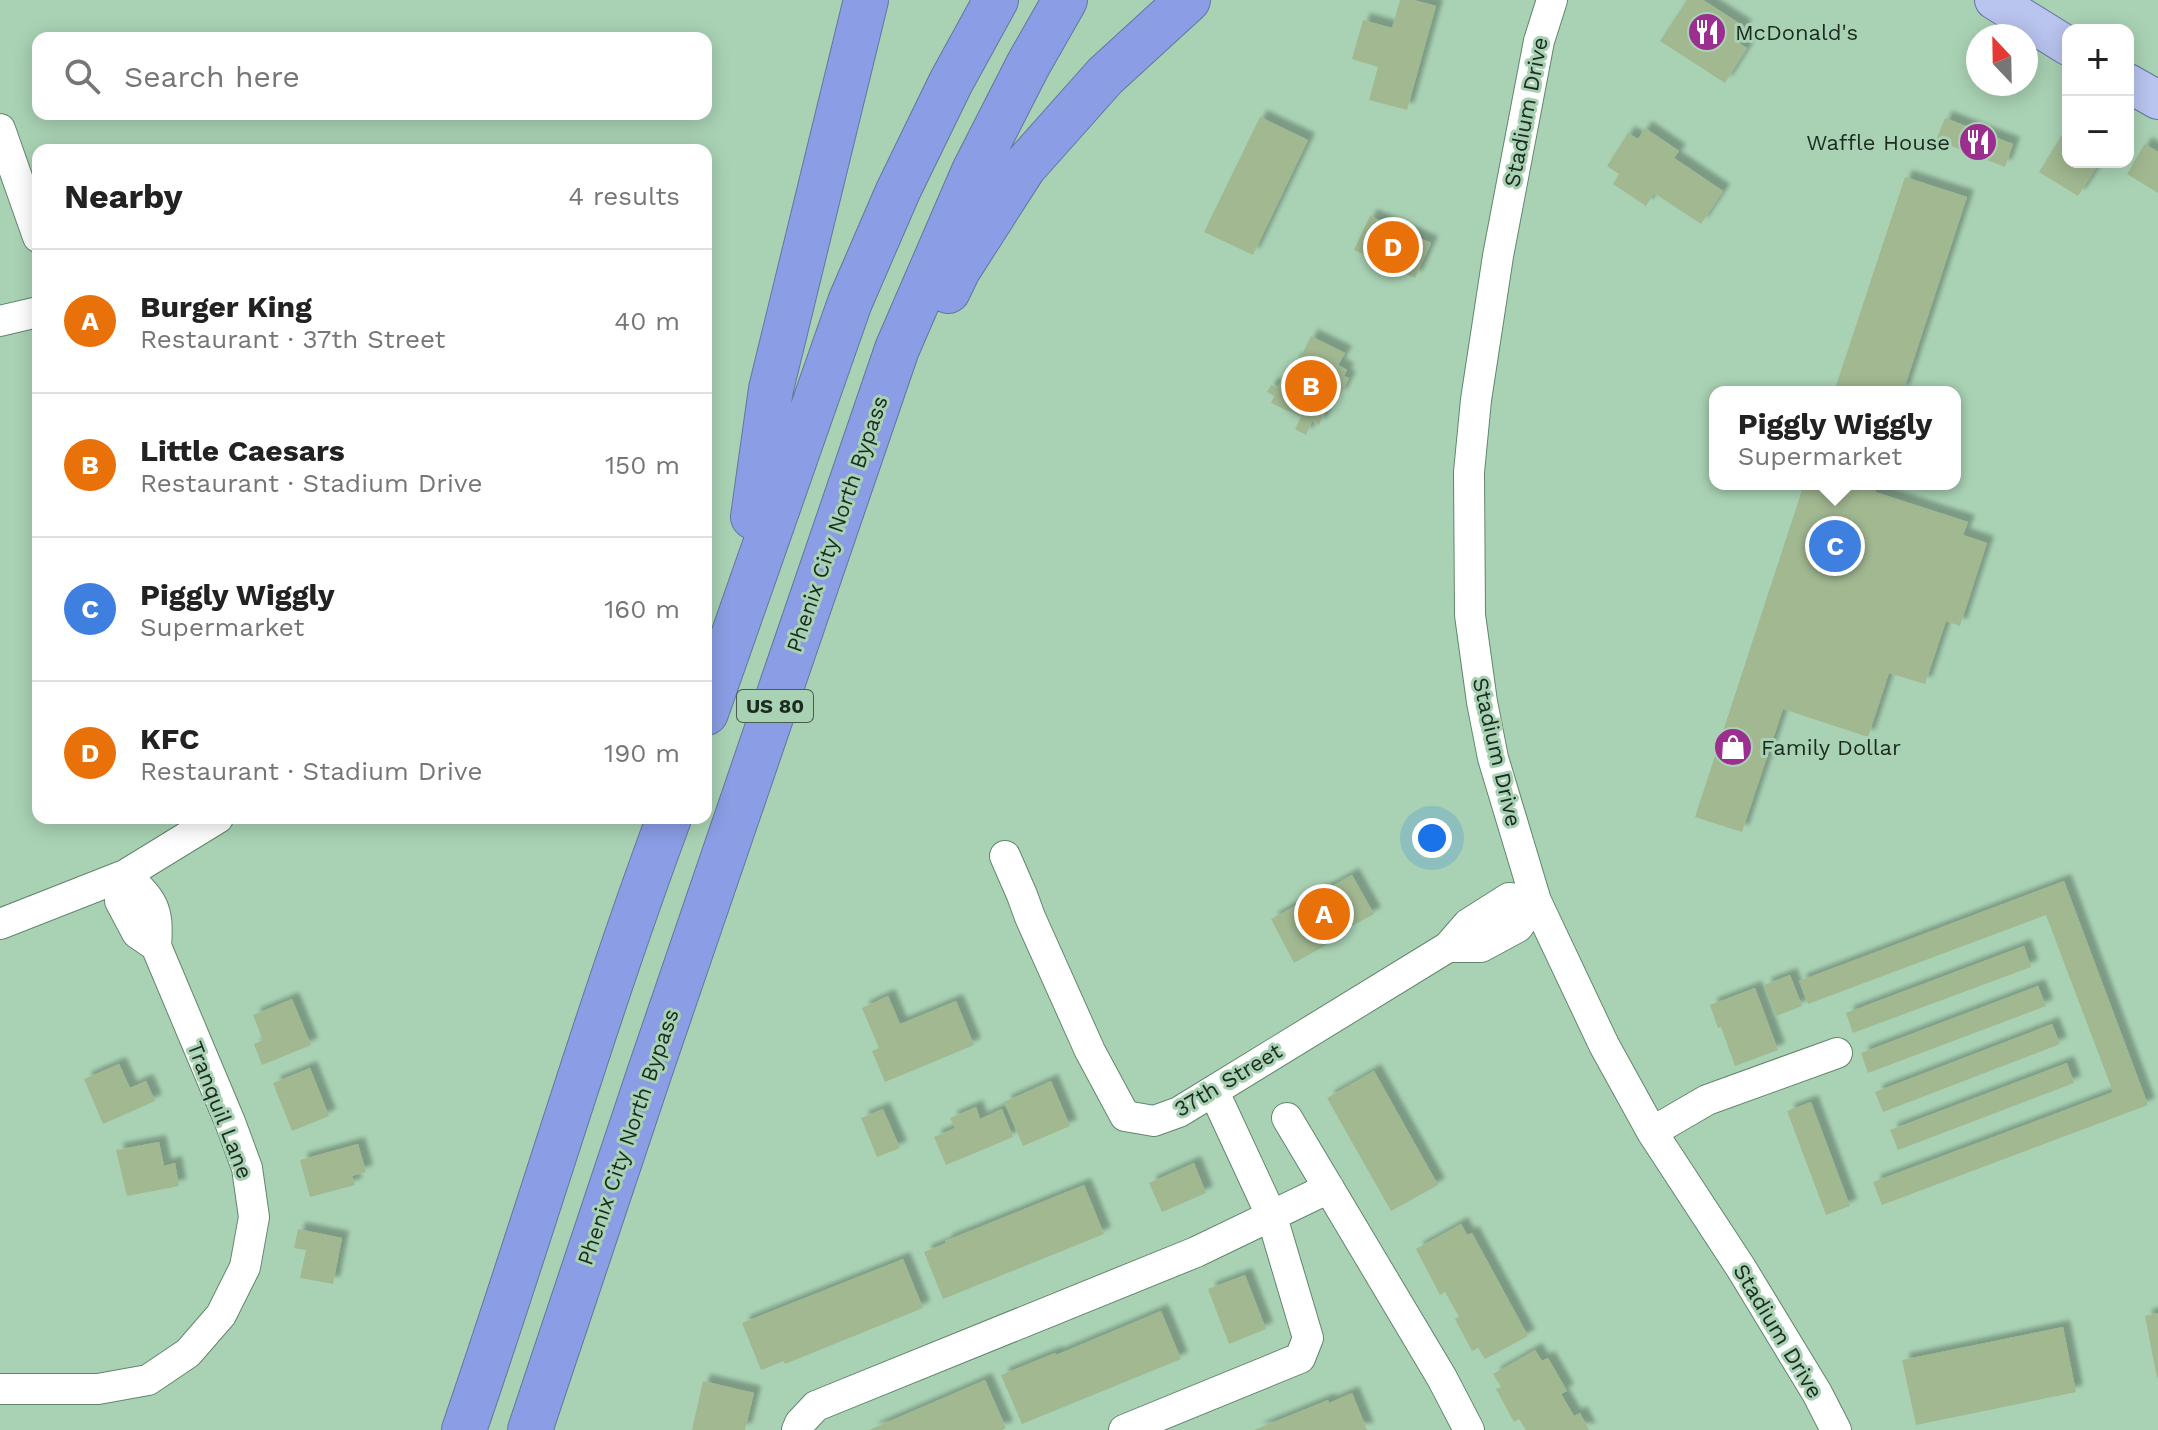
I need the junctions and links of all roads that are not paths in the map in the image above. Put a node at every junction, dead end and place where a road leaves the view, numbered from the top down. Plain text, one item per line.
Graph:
1 (866, 0) edge
2 (996, 0) edge
3 (1065, 0) edge
4 (1188, 0) edge
5 (1552, 0) edge
6 (1994, 0) edge
7 (2062, 42) edge
8 (2134, 86) edge
9 (2158, 100) edge
10 (0, 129) edge
11 (32, 220) edge
12 (32, 313) edge
13 (0, 321) edge
14 (829, 547) junction
15 (741, 612) junction
16 (712, 696) edge
17 (208, 824) edge
18 (667, 824) edge
19 (1005, 856) dead end
20 (125, 875) junction
21 (1536, 901) junction
22 (0, 924) edge
23 (1837, 1053) dead end
24 (1214, 1092) junction
25 (1287, 1118) dead end
26 (1652, 1132) junction
27 (1329, 1188) junction
28 (1272, 1217) junction
29 (0, 1389) edge
30 (464, 1430) edge
31 (530, 1430) edge
32 (797, 1430) edge
33 (1124, 1430) edge
34 (1469, 1430) edge
35 (1836, 1430) edge

1 - 15 highway
2 - 15 highway, US 80
3 - 14 highway, Phenix City North Bypass / US 80
4 - 14 highway
5 - 21 street, Stadium Drive
6 - 7 main road
8 - 9 main road
10 - 11 street
12 - 13 street
14 - 31 highway, Phenix City North Bypass / US 80
15 - 16 highway, US 80
17 - 20 street
18 - 30 highway
19 - 24 street, 37th Street
20 - 22 street
20 - 29 street, Tranquil Lane
21 - 24 street, 37th Street
21 - 26 street, Stadium Drive
23 - 26 street
24 - 28 street
25 - 27 street
26 - 35 street, Stadium Drive
27 - 28 street
27 - 34 street
28 - 32 street
28 - 33 street

